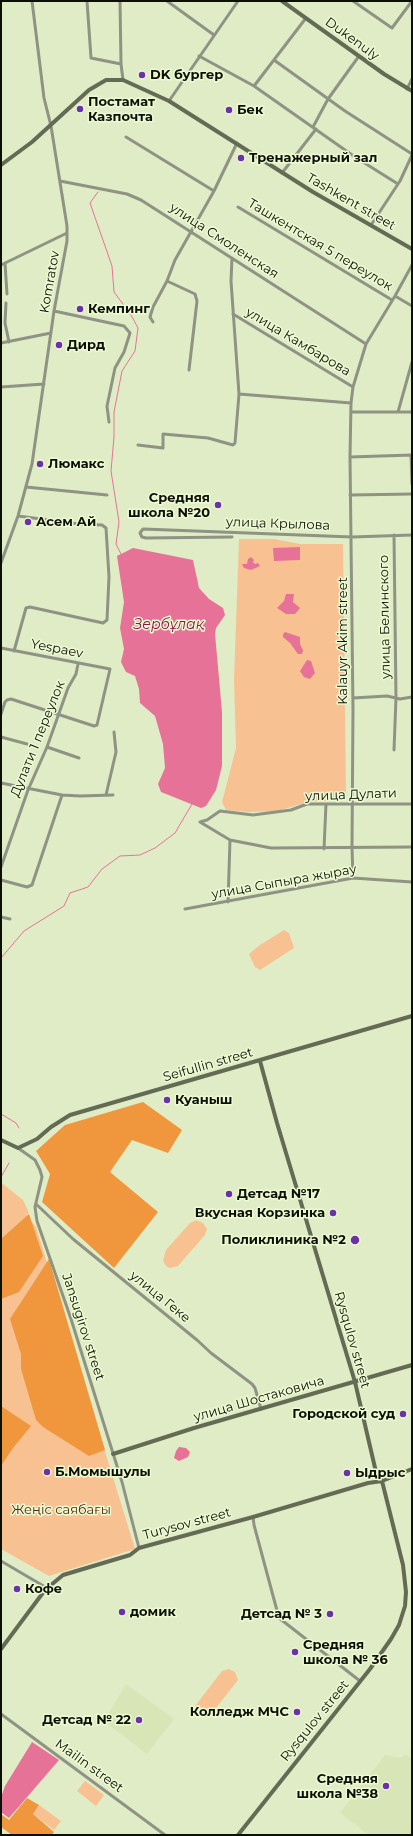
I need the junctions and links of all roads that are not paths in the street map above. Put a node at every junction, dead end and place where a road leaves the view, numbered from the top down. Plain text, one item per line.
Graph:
1 (32, 1) edge
2 (87, 1) edge
3 (120, 1) edge
4 (168, 1) edge
5 (238, 1) edge
6 (282, 1) edge
7 (352, 1) edge
8 (412, 1) edge
9 (306, 18) junction
10 (214, 34) junction
11 (199, 56) junction
12 (359, 56) junction
13 (274, 60) junction
14 (121, 64) junction
15 (412, 79) edge
16 (123, 80) junction
17 (254, 86) junction
18 (407, 89) junction
19 (412, 91) edge
20 (328, 99) junction
21 (169, 101) junction
22 (51, 126) junction
23 (314, 128) junction
24 (126, 137) dead end
25 (237, 143) junction
26 (412, 154) edge
27 (1, 165) edge
28 (282, 173) junction
29 (60, 181) junction
30 (398, 184) junction
31 (214, 191) junction
32 (238, 207) dead end
33 (371, 225) junction
34 (191, 231) junction
35 (67, 233) junction
36 (412, 249) edge
37 (232, 258) junction
38 (5, 263) junction
39 (1, 265) edge
40 (412, 265) edge
41 (167, 282) junction
42 (7, 294) dead end
43 (395, 296) junction
44 (392, 300) junction
45 (6, 304) dead end
46 (412, 306) edge
47 (54, 311) junction
48 (232, 314) junction
49 (153, 322) dead end
50 (51, 333) junction
51 (9, 342) junction
52 (1, 343) edge
53 (366, 344) junction
54 (412, 362) edge
55 (189, 370) dead end
56 (44, 384) junction
57 (1, 387) edge
58 (354, 387) junction
59 (239, 394) junction
60 (351, 404) junction
61 (351, 412) junction
62 (398, 412) junction
63 (412, 412) edge
64 (109, 422) dead end
65 (138, 445) dead end
66 (412, 455) edge
67 (350, 457) junction
68 (412, 484) edge
69 (26, 486) junction
70 (412, 494) edge
71 (107, 495) dead end
72 (350, 495) junction
73 (18, 516) junction
74 (394, 535) junction
75 (412, 535) edge
76 (232, 537) dead end
77 (352, 537) junction
78 (1, 563) edge
79 (1, 648) edge
80 (14, 651) junction
81 (78, 664) junction
82 (412, 697) edge
83 (353, 698) junction
84 (396, 698) junction
85 (1, 714) edge
86 (59, 714) junction
87 (114, 732) dead end
88 (1, 737) edge
89 (27, 744) dead end
90 (47, 747) junction
91 (394, 750) dead end
92 (79, 758) dead end
93 (1, 783) edge
94 (28, 790) junction
95 (62, 795) junction
96 (106, 795) junction
97 (113, 795) dead end
98 (353, 803) junction
99 (326, 804) junction
100 (412, 804) edge
101 (230, 840) junction
102 (352, 847) junction
103 (412, 847) edge
104 (324, 849) junction
105 (1, 867) edge
106 (354, 878) junction
107 (1, 880) edge
108 (412, 882) edge
109 (228, 902) junction
110 (185, 909) dead end
111 (1, 916) edge
112 (10, 919) dead end
113 (412, 1016) edge
114 (260, 1061) junction
115 (1, 1140) edge
116 (18, 1148) junction
117 (36, 1204) junction
118 (412, 1365) edge
119 (355, 1382) junction
120 (261, 1409) junction
121 (113, 1454) junction
122 (412, 1469) edge
123 (382, 1481) junction
124 (253, 1517) junction
125 (138, 1548) junction
126 (1, 1561) edge
127 (47, 1588) junction
128 (1, 1649) edge
129 (360, 1681) junction
130 (1, 1714) edge
131 (165, 1835) edge
132 (238, 1835) edge

1 - 22 street, Komratov
2 - 14 street
3 - 14 street
4 - 10 street
5 - 10 street
6 - 9 street, Dukenuly
7 - 8 street
9 - 12 street, Dukenuly
9 - 13 street
10 - 11 street
11 - 17 street
11 - 21 street
12 - 18 street, Dukenuly
12 - 20 street
13 - 17 street
13 - 20 street
14 - 16 street
15 - 18 street
16 - 21 street, Tashkent street
16 - 22 street, Tashkent street
17 - 23 street
18 - 19 street, Dukenuly
20 - 23 street
20 - 26 street
21 - 25 street, Tashkent street
22 - 27 street, Tashkent street
22 - 29 street, Komratov
23 - 28 street
23 - 30 street
24 - 31 street
25 - 28 street, Tashkent street
25 - 31 street
26 - 30 street
28 - 33 street, Tashkent street
29 - 34 street, улица Смоленская
29 - 35 street, Komratov
30 - 33 street
31 - 34 street
32 - 44 street, Ташкентская 5 переулок
33 - 36 street, Tashkent street
34 - 37 street, улица Смоленская
34 - 41 street
35 - 38 street
35 - 47 street, Komratov
37 - 48 street
37 - 53 street, улица Смоленская
38 - 39 street
38 - 42 street
40 - 43 street, Kalauyr Akim street
41 - 49 street
41 - 55 street
43 - 44 street, Kalauyr Akim street
43 - 46 street
44 - 53 street, Kalauyr Akim street
45 - 51 street
47 - 50 street, Komratov
47 - 64 street
48 - 58 street, улица Камбарова
48 - 59 street
50 - 51 street
50 - 56 street, Komratov
51 - 52 street
53 - 58 street, Kalauyr Akim street
54 - 62 street
56 - 57 street
56 - 69 street, Komratov
58 - 60 street, Kalauyr Akim street
59 - 60 street
59 - 65 street
60 - 61 street, Kalauyr Akim street
61 - 62 street
61 - 67 street, Kalauyr Akim street
62 - 63 street
66 - 67 street
66 - 68 street
67 - 72 street, Kalauyr Akim street
69 - 71 street
69 - 73 street, Komratov
70 - 72 street
72 - 77 street, Kalauyr Akim street
73 - 78 street, Komratov
73 - 80 street
74 - 75 street, улица Крылова
74 - 77 street, улица Крылова
74 - 84 street, улица Белинского
76 - 77 street, улица Крылова
77 - 83 street, Kalauyr Akim street
79 - 80 street, Yespaev
80 - 81 street, Yespaev
81 - 86 street, Дулати 1 переулок
81 - 86 street, Yespaev
82 - 84 street
83 - 84 street
83 - 98 street, Kalauyr Akim street
84 - 91 street, улица Белинского
85 - 86 street
86 - 90 street, Дулати 1 переулок
87 - 96 street
88 - 89 street
90 - 92 street
90 - 94 street, Дулати 1 переулок
93 - 94 street
94 - 95 street
94 - 105 street, Дулати 1 переулок
95 - 96 street
95 - 107 street
96 - 97 street
98 - 99 street, улица Дулати
98 - 100 street, улица Дулати
98 - 102 street, Kalauyr Akim street
99 - 101 street, улица Дулати
99 - 104 street
101 - 104 street
101 - 109 street
102 - 103 street
102 - 104 street
102 - 106 street, Kalauyr Akim street
106 - 108 street, улица Сыпыра жырау
106 - 109 street, улица Сыпыра жырау
109 - 110 street, улица Сыпыра жырау
111 - 112 street
113 - 114 street, Seifullin street
114 - 116 street, Seifullin street
114 - 119 street, Rysqulov street
115 - 116 street
116 - 117 street, Jansugirov street
117 - 120 street, улица Геке
117 - 121 street, Jansugirov street
118 - 119 street, улица Шостаковича
119 - 120 street, улица Шостаковича
119 - 123 street, Rysqulov street
120 - 121 street, улица Шостаковича
121 - 125 street, Jansugirov street
122 - 123 street, Turysov street
123 - 124 street, Turysov street
123 - 129 street, Rysqulov street
124 - 125 street, Turysov street
124 - 129 street
125 - 127 street, Turysov street
126 - 127 street
127 - 128 street, Turysov street
129 - 132 street, Rysqulov street
130 - 131 street, Mailin street

